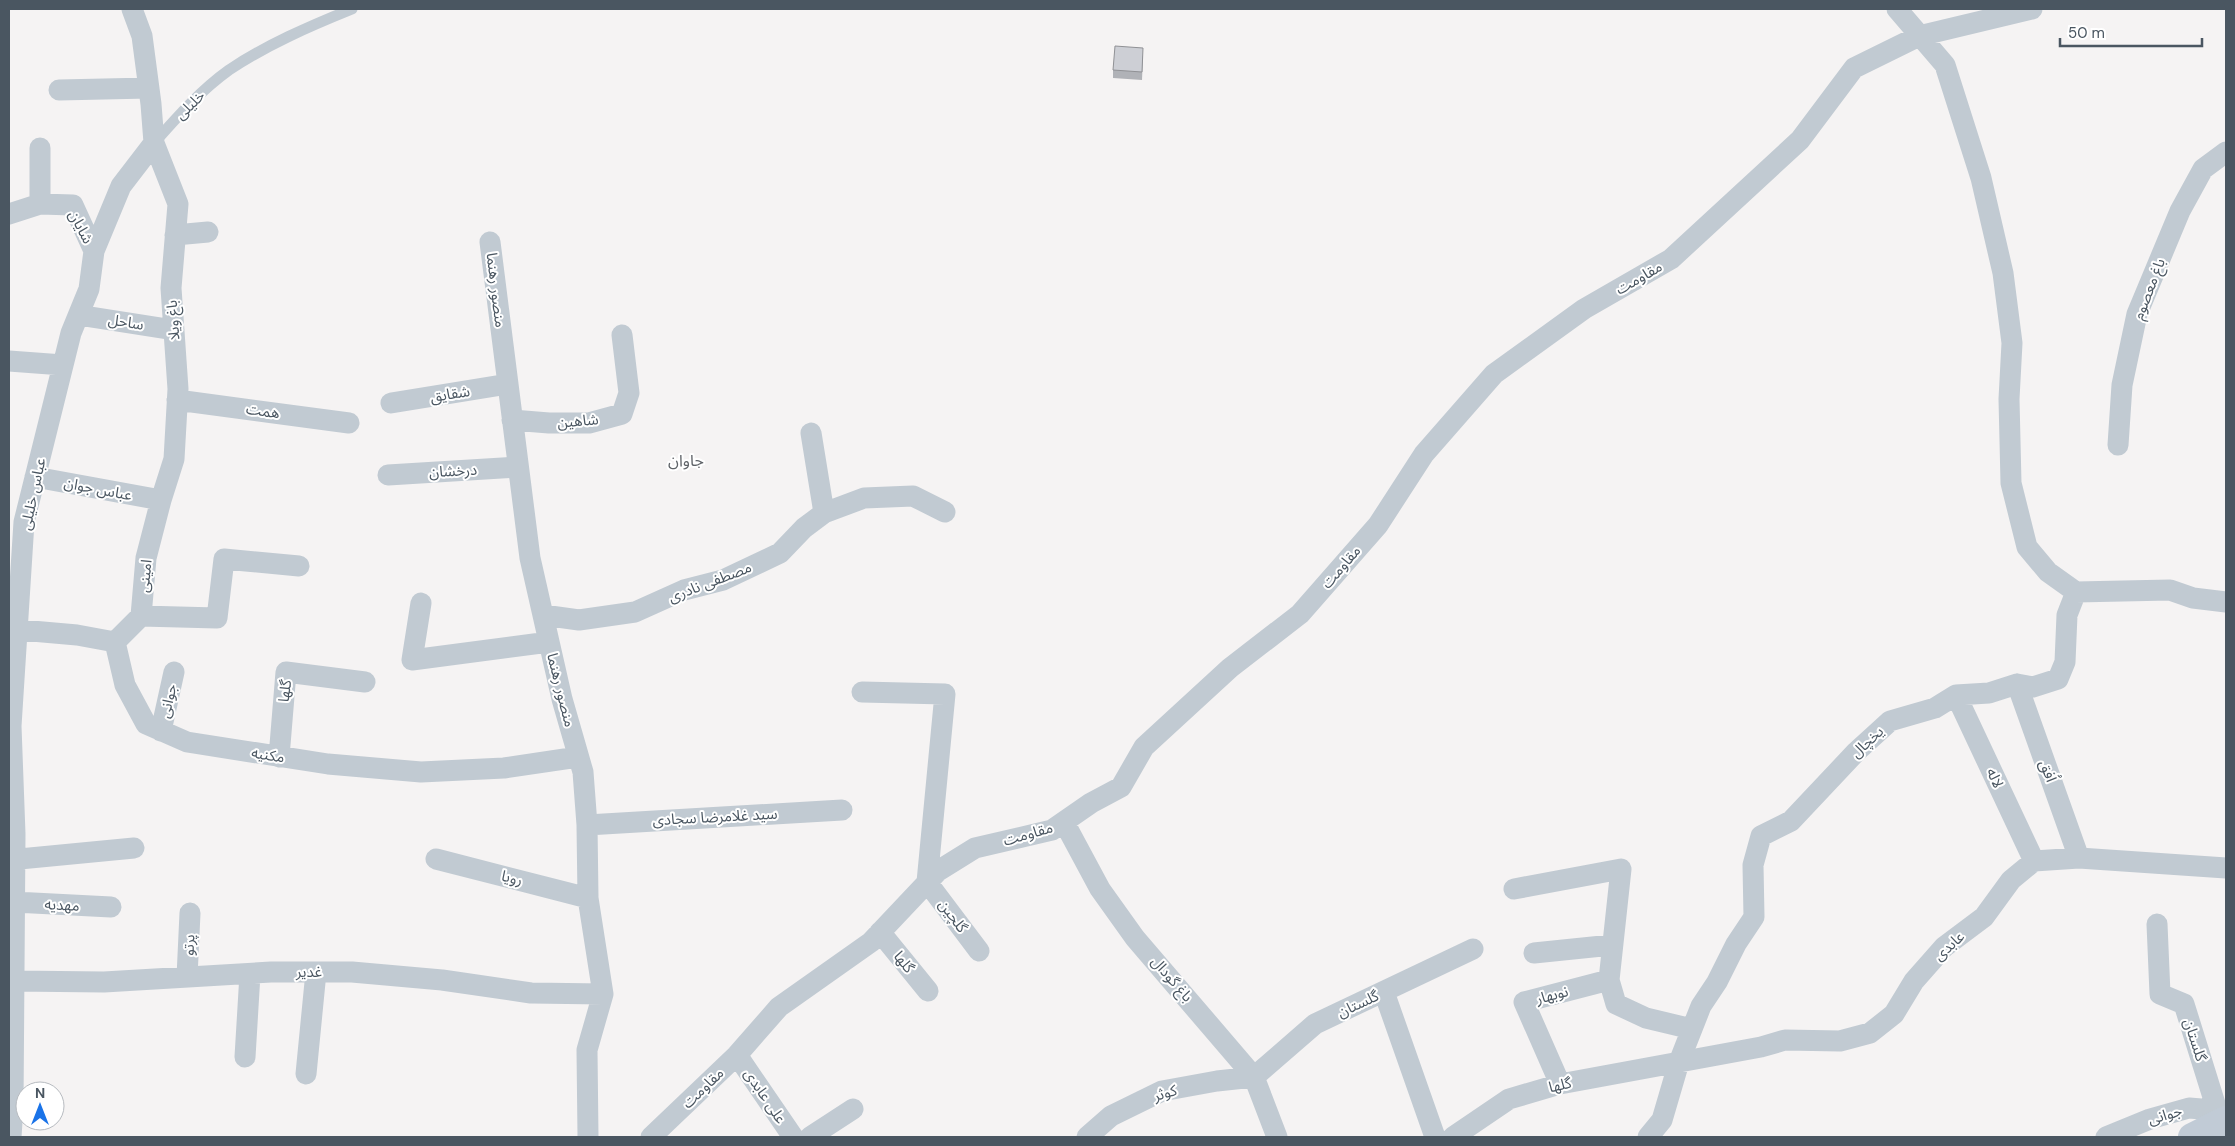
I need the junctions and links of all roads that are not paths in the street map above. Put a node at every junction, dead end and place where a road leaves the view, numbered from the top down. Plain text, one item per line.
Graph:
1 (132, 9) edge
2 (352, 9) edge
3 (1897, 9) edge
4 (2032, 9) edge
5 (1919, 36) junction
6 (149, 88) junction
7 (60, 90) dead end
8 (154, 143) junction
9 (40, 148) dead end
10 (2226, 152) edge
11 (40, 204) junction
12 (9, 214) edge
13 (208, 232) dead end
14 (175, 234) junction
15 (490, 242) dead end
16 (94, 251) junction
17 (78, 315) junction
18 (174, 330) junction
19 (622, 335) dead end
20 (9, 360) edge
21 (63, 365) junction
22 (508, 384) junction
23 (177, 400) junction
24 (391, 403) dead end
25 (512, 420) junction
26 (349, 423) dead end
27 (811, 433) dead end
28 (2118, 445) dead end
29 (518, 467) junction
30 (388, 475) dead end
31 (36, 477) junction
32 (160, 500) junction
33 (945, 512) dead end
34 (824, 513) junction
35 (299, 566) dead end
36 (2076, 592) junction
37 (2226, 602) edge
38 (421, 603) dead end
39 (543, 615) junction
40 (141, 616) junction
41 (13, 630) edge
42 (114, 642) junction
43 (549, 642) junction
44 (174, 672) dead end
45 (365, 682) dead end
46 (2017, 684) junction
47 (862, 692) dead end
48 (1956, 694) junction
49 (161, 731) junction
50 (279, 757) junction
51 (578, 757) junction
52 (842, 810) dead end
53 (11, 812) edge
54 (1064, 822) junction
55 (587, 825) junction
56 (134, 848) dead end
57 (2079, 858) junction
58 (436, 859) dead end
59 (12, 860) edge
60 (2034, 861) junction
61 (2226, 868) edge
62 (928, 882) junction
63 (1514, 889) dead end
64 (588, 898) junction
65 (14, 902) junction
66 (110, 908) dead end
67 (190, 912) dead end
68 (2156, 924) dead end
69 (880, 932) junction
70 (1612, 945) junction
71 (1473, 949) dead end
72 (978, 951) dead end
73 (1534, 953) dead end
74 (11, 960) edge
75 (316, 972) junction
76 (250, 974) junction
77 (188, 977) junction
78 (1609, 980) junction
79 (14, 981) junction
80 (928, 991) dead end
81 (1384, 992) junction
82 (602, 994) junction
83 (1692, 1029) junction
84 (737, 1055) junction
85 (245, 1057) dead end
86 (1679, 1062) junction
87 (306, 1074) dead end
88 (1254, 1077) junction
89 (1560, 1084) junction
90 (853, 1109) dead end
91 (2223, 1114) edge
92 (11, 1137) edge
93 (588, 1137) edge
94 (651, 1137) edge
95 (793, 1137) edge
96 (810, 1137) edge
97 (1087, 1137) edge
98 (1277, 1137) edge
99 (1435, 1137) edge
100 (1453, 1137) edge
101 (1648, 1137) edge
102 (2106, 1137) edge
103 (2192, 1137) edge

1 - 6 street, خلیلی
2 - 8 lane, خلیلی
3 - 5 street
4 - 5 street, مقاومت
5 - 36 street
5 - 54 street, مقاومت
6 - 7 street
6 - 8 street, خلیلی
8 - 14 street, باغ ویلا
8 - 16 street, عباس خلیلی
9 - 11 street
10 - 28 street, باغ معصوم
11 - 12 street, شایان
11 - 16 street, شایان
13 - 14 street
14 - 18 street, باغ ویلا
15 - 22 street, منصور رهنما
16 - 17 street, عباس خلیلی
17 - 18 street, ساحل
17 - 21 street, عباس خلیلی
18 - 23 street, باغ ویلا
19 - 25 street, شاهین
20 - 21 street
21 - 31 street, عباس خلیلی
22 - 24 street, شقایق
22 - 25 street, منصور رهنما
23 - 26 street, همت
23 - 32 street, باغ ویلا
25 - 29 street, منصور رهنما
27 - 34 street
29 - 30 street, درخشان
29 - 39 street, منصور رهنما
31 - 32 street, عباس جوان
31 - 41 street, عباس خلیلی
32 - 40 street, امینی
33 - 34 street, مصطفی نادری
34 - 39 street, مصطفی نادری
35 - 40 street
36 - 37 street
36 - 46 street
38 - 43 street
39 - 43 street, منصور رهنما
40 - 42 street
41 - 42 street
41 - 53 street, عباس خلیلی
42 - 49 street, مکنیه
43 - 51 street, منصور رهنما
44 - 49 street, جوانی
45 - 50 street, گلها
46 - 48 street
46 - 57 street, اُفق
47 - 62 street
48 - 60 street, لاله
48 - 83 street, یخچال
49 - 50 street, مکنیه
50 - 51 street, مکنیه
51 - 55 street, منصور رهنما
52 - 55 street, سید غلامرضا سجادی
53 - 59 street, عباس خلیلی
54 - 62 street, مقاومت
54 - 88 street, باغ گودال
55 - 64 street, منصور رهنما
56 - 59 street
57 - 60 street
57 - 61 street
58 - 64 street, رویا
59 - 65 street, عباس خلیلی
60 - 86 street, عابدی
62 - 69 street, مقاومت
62 - 72 street, گلچین
63 - 70 street
64 - 82 street, منصور رهنما
65 - 66 street, مهدیه
65 - 74 street, عباس خلیلی
67 - 77 street, پرتو
68 - 91 street, گلستان
69 - 80 street, گلها
69 - 84 street, مقاومت
70 - 73 street
70 - 78 street
71 - 81 street, گلستان
74 - 79 street, عباس خلیلی
75 - 76 street, غدیر
75 - 82 street, غدیر
75 - 87 street
76 - 77 street, غدیر
76 - 85 street
77 - 79 street, غدیر
78 - 83 street
78 - 89 street, نوبهار
79 - 92 street, عباس خلیلی
81 - 88 street, گلستان
81 - 99 street
82 - 93 street, منصور رهنما
83 - 86 street, یخچال
84 - 94 street, مقاومت
84 - 95 street, علی عابدی
86 - 89 street, گلها
86 - 101 street, یخچال
88 - 97 street, کوثر
88 - 98 street, باغ گودال
89 - 100 street, گلها
90 - 96 street
91 - 102 street, جوانی
91 - 103 street, جوانی

